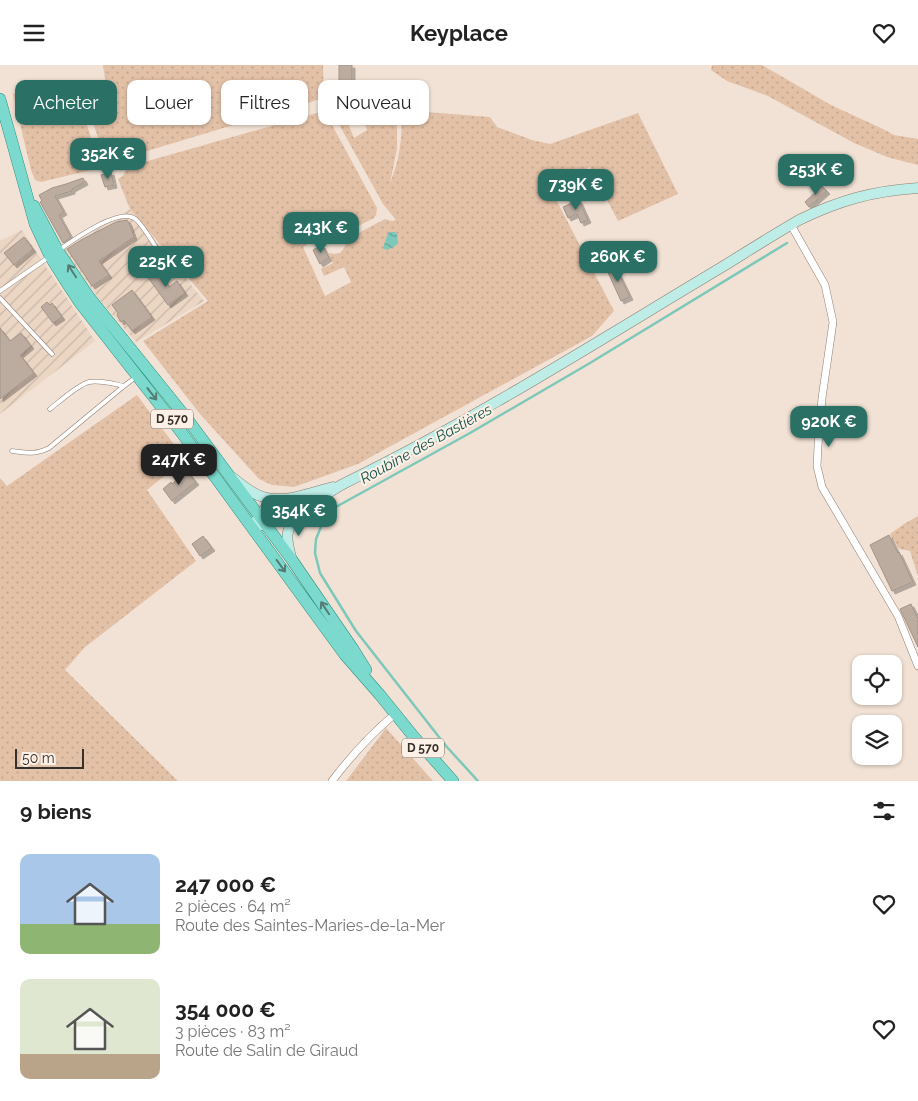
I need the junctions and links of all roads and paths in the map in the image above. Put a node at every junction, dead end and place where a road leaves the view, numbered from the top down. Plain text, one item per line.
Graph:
1 (0, 99) edge
2 (918, 188) edge
3 (790, 225) junction
4 (54, 253) junction
5 (165, 262) dead end
6 (0, 291) edge
7 (0, 298) edge
8 (122, 347) junction
9 (52, 354) dead end
10 (147, 368) junction
11 (138, 376) junction
12 (124, 386) junction
13 (50, 409) dead end
14 (12, 451) dead end
15 (228, 474) junction
16 (218, 481) junction
17 (342, 485) junction
18 (281, 500) junction
19 (298, 513) junction
20 (262, 520) junction
21 (252, 527) junction
22 (292, 560) junction
23 (918, 665) edge
24 (380, 695) junction
25 (395, 714) junction
26 (332, 781) edge
27 (453, 781) edge

1 - 4 main road, D 570
2 - 3 main road
3 - 17 main road
3 - 23 street
4 - 5 lane
4 - 6 lane
4 - 8 main road, D 570
7 - 9 lane
8 - 10 main road, D 570
8 - 11 main road, D 570
10 - 11 lane
10 - 15 main road, D 570
11 - 12 lane
11 -> 16 main road, D 570
12 - 13 lane
12 - 14 lane
15 - 16 lane
15 - 18 main road
15 - 20 main road, D 570
16 - 21 main road, D 570
17 - 18 main road
17 - 19 main road
18 - 20 main road
19 - 20 main road
19 - 22 main road
20 - 21 main road
20 - 22 main road, D 570
21 -> 24 main road, D 570
24 -> 22 main road, D 570
24 - 25 main road, D 570
25 - 26 street
25 - 27 main road, D 570

